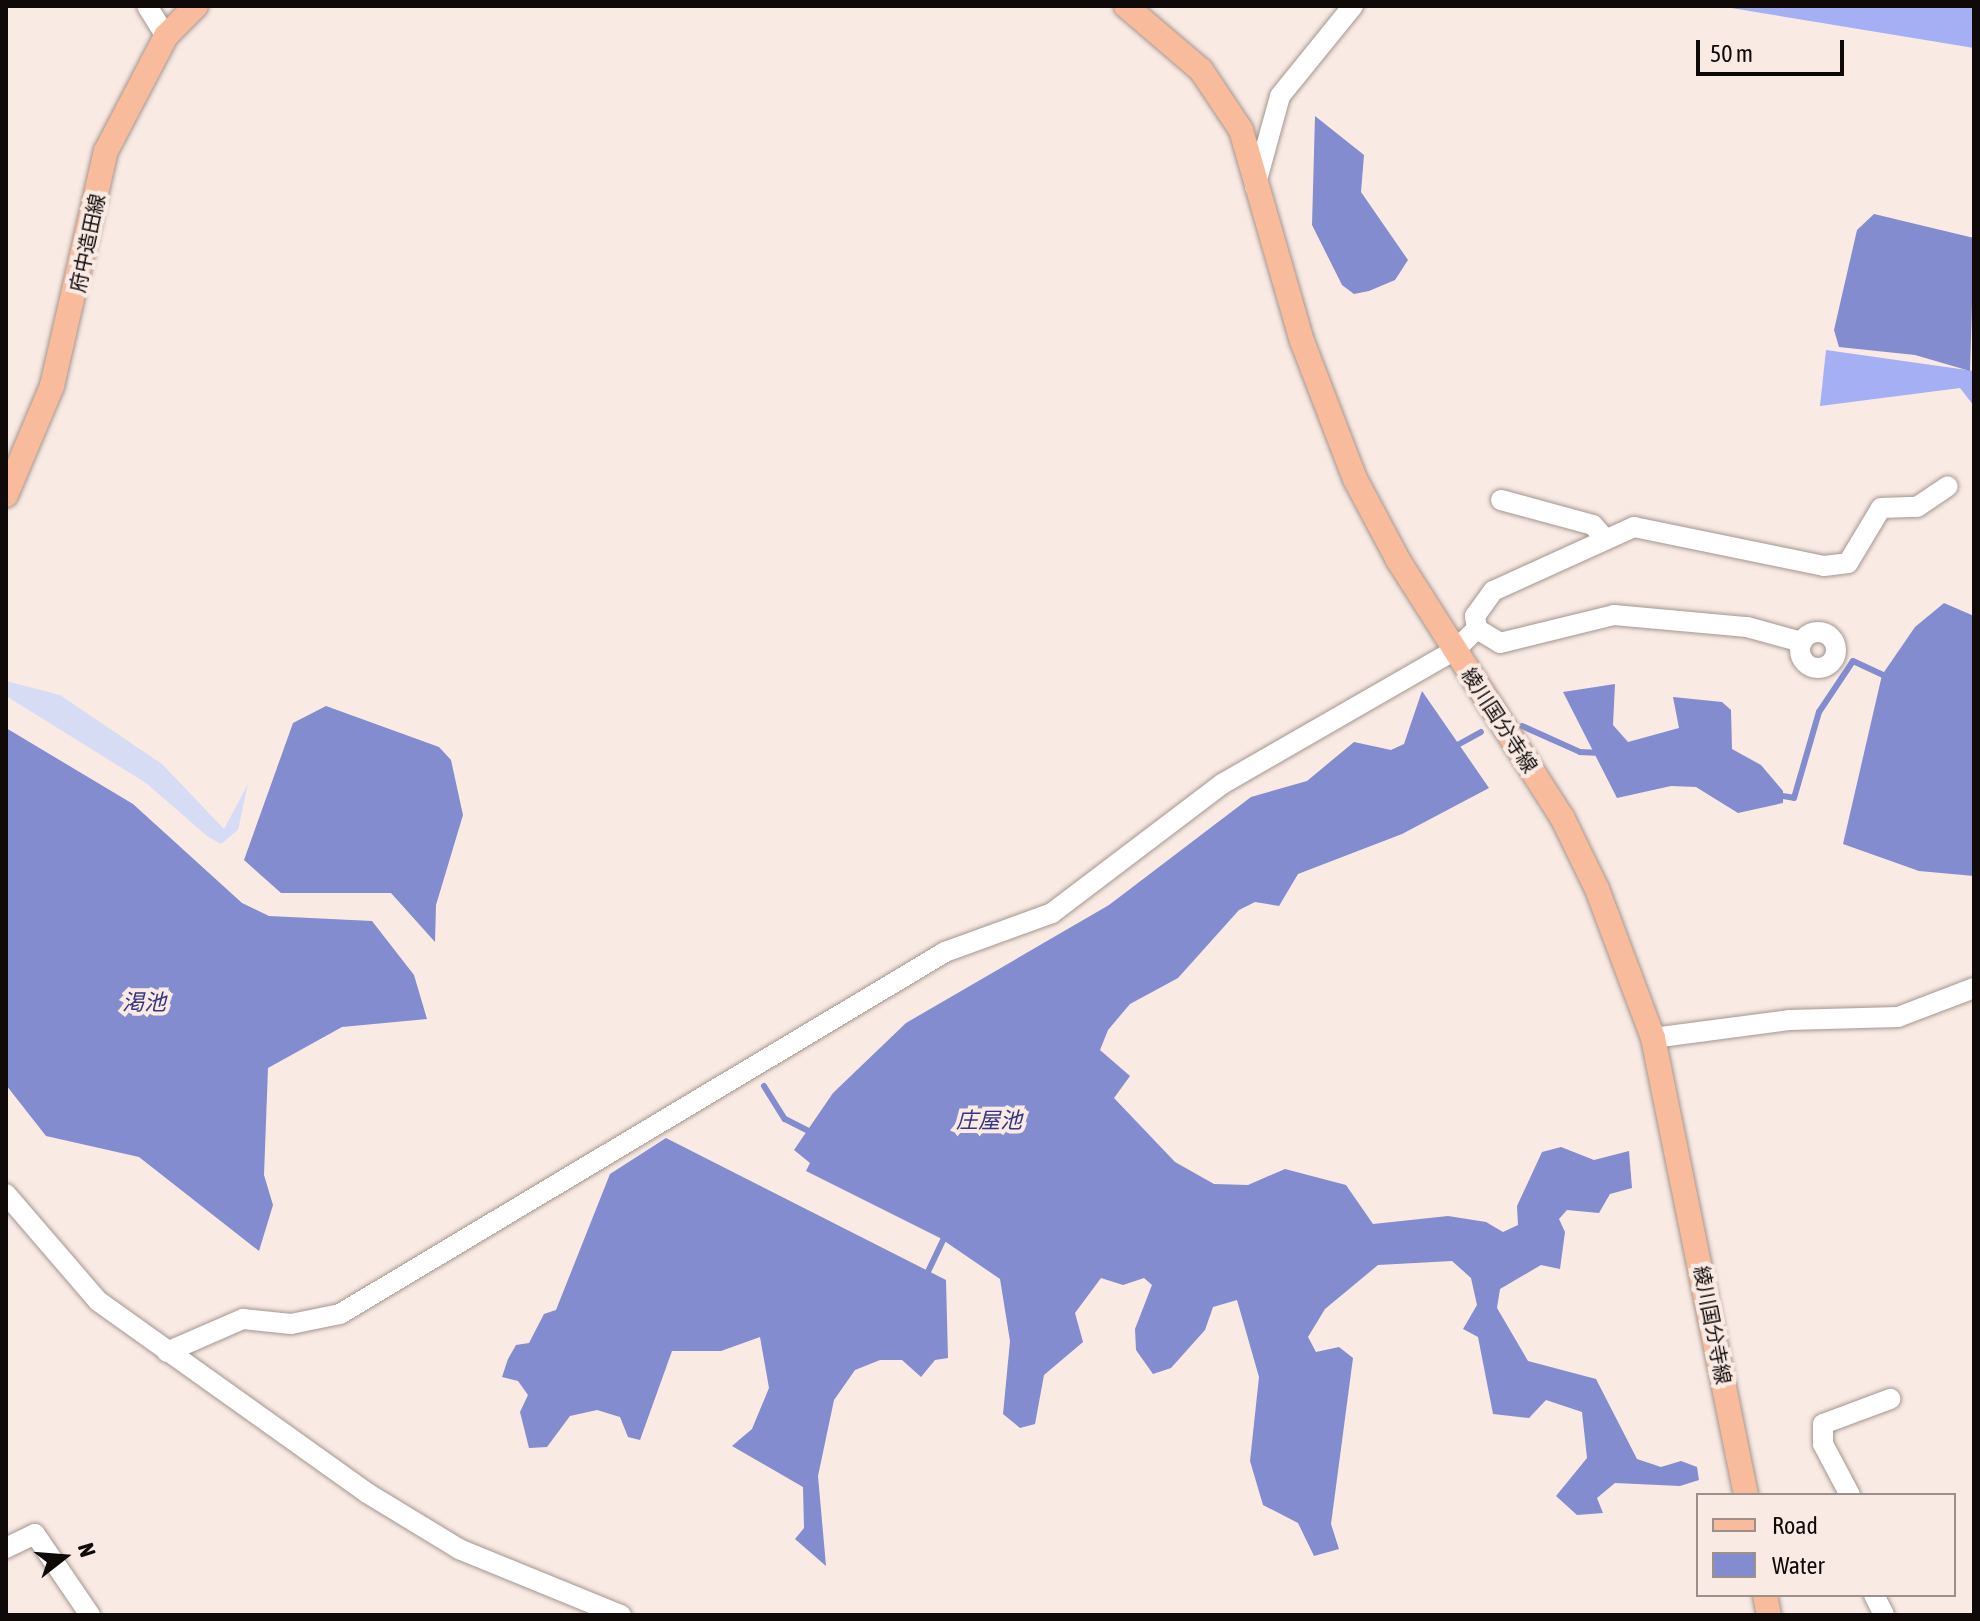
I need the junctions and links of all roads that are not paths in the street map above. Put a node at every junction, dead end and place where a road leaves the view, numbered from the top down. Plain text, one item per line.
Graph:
1 (147, 6) edge
2 (196, 6) edge
3 (1126, 6) edge
4 (1353, 6) edge
5 (166, 36) junction
6 (1255, 187) junction
7 (1948, 486) dead end
8 (6, 495) edge
9 (1501, 500) dead end
10 (1605, 539) junction
11 (1477, 629) junction
12 (1802, 642) dead end
13 (1455, 650) junction
14 (1974, 988) edge
15 (1653, 1038) junction
16 (6, 1194) edge
17 (167, 1352) junction
18 (1890, 1399) dead end
19 (1746, 1493) edge
20 (1849, 1493) edge
21 (6, 1548) edge
22 (1875, 1597) edge
23 (90, 1615) edge
24 (621, 1615) edge
25 (1884, 1615) edge

1 - 5 street
2 - 5 main road, 府中造田線
3 - 6 main road, 綾川国分寺線
4 - 6 street
5 - 8 main road, 府中造田線
6 - 13 main road, 綾川国分寺線
7 - 10 street
9 - 10 street
10 - 11 street
11 - 12 street
11 - 13 street
13 - 15 main road, 綾川国分寺線
13 - 17 street
14 - 15 street
15 - 19 main road, 綾川国分寺線
16 - 17 street
17 - 24 street
18 - 20 street
21 - 23 street
22 - 25 street

